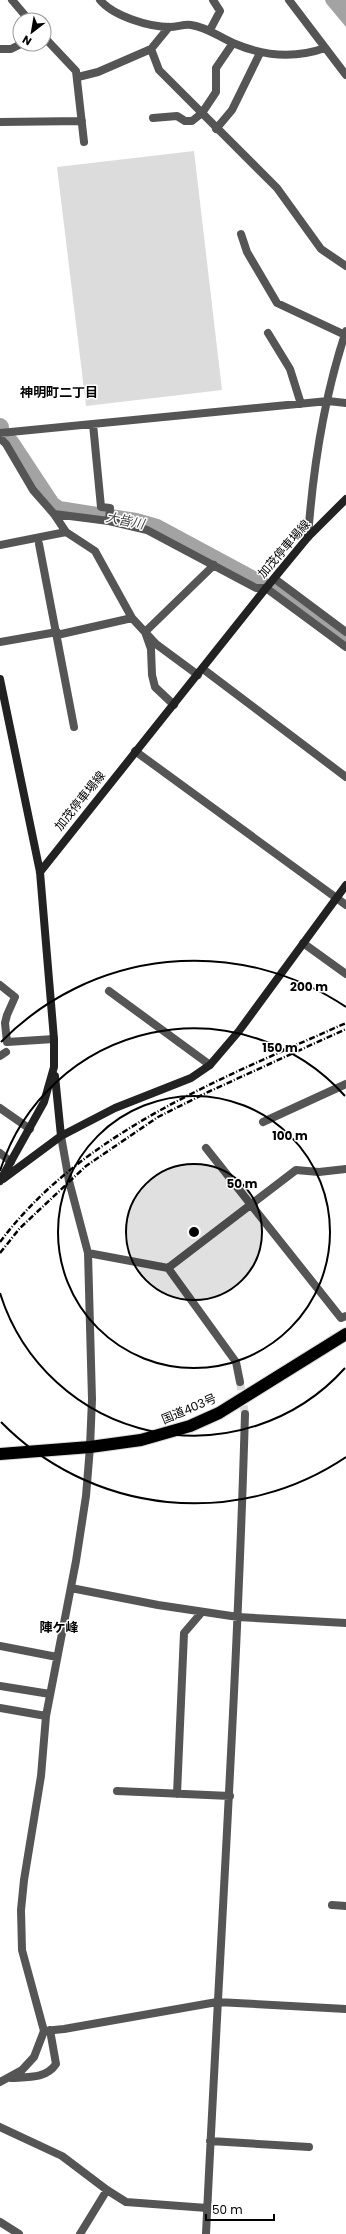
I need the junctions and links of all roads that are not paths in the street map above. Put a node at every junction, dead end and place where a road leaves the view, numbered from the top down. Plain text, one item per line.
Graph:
1 (12, 0) edge
2 (100, 0) edge
3 (213, 0) edge
4 (289, 0) edge
5 (22, 12) edge
6 (169, 27) junction
7 (210, 30) junction
8 (232, 43) junction
9 (52, 46) edge
10 (12, 48) edge
11 (325, 48) junction
12 (0, 49) edge
13 (151, 49) junction
14 (260, 53) junction
15 (346, 75) edge
16 (78, 77) junction
17 (202, 113) junction
18 (153, 118) dead end
19 (0, 122) edge
20 (82, 122) junction
21 (216, 129) junction
22 (84, 142) dead end
23 (241, 234) dead end
24 (346, 266) edge
25 (268, 333) dead end
26 (345, 333) edge
27 (328, 401) junction
28 (346, 403) edge
29 (301, 404) junction
30 (93, 424) junction
31 (0, 433) edge
32 (0, 438) edge
33 (345, 501) edge
34 (54, 514) junction
35 (110, 521) junction
36 (66, 532) junction
37 (308, 537) junction
38 (39, 544) dead end
39 (0, 545) edge
40 (214, 565) junction
41 (275, 579) junction
42 (266, 588) junction
43 (132, 618) junction
44 (145, 632) junction
45 (346, 632) edge
46 (57, 633) junction
47 (0, 642) edge
48 (346, 647) edge
49 (200, 672) junction
50 (0, 679) edge
51 (174, 705) junction
52 (74, 727) dead end
53 (135, 751) junction
54 (346, 777) edge
55 (40, 872) junction
56 (346, 885) edge
57 (336, 898) junction
58 (346, 906) edge
59 (303, 943) junction
60 (346, 974) edge
61 (1, 988) edge
62 (109, 991) dead end
63 (54, 1039) junction
64 (210, 1066) junction
65 (54, 1067) junction
66 (346, 1084) edge
67 (0, 1108) edge
68 (263, 1122) dead end
69 (30, 1129) junction
70 (61, 1136) junction
71 (206, 1148) dead end
72 (0, 1153) edge
73 (11, 1162) junction
74 (346, 1169) edge
75 (0, 1181) edge
76 (252, 1205) junction
77 (88, 1253) junction
78 (168, 1268) junction
79 (346, 1316) edge
80 (346, 1334) edge
81 (240, 1382) tunnel mouth
82 (245, 1414) tunnel mouth
83 (90, 1447) junction
84 (0, 1454) edge
85 (71, 1588) junction
86 (202, 1612) junction
87 (238, 1617) junction
88 (346, 1623) edge
89 (0, 1646) edge
90 (57, 1657) junction
91 (0, 1686) edge
92 (50, 1694) junction
93 (0, 1708) edge
94 (46, 1716) junction
95 (117, 1791) dead end
96 (177, 1794) junction
97 (230, 1796) junction
98 (332, 1905) dead end
99 (346, 1906) edge
100 (217, 2002) junction
101 (346, 2009) edge
102 (47, 2031) junction
103 (10, 2078) junction
104 (0, 2082) edge
105 (0, 2127) edge
106 (210, 2141) junction
107 (309, 2147) dead end
108 (107, 2190) junction
109 (207, 2208) junction
110 (0, 2222) edge
111 (18, 2234) edge
112 (80, 2234) edge
113 (206, 2234) edge

1 - 5 street
2 - 6 street
3 - 7 street
4 - 11 street
6 - 7 street
6 - 13 street
7 - 8 street
8 - 14 street
8 - 17 street
9 - 16 street
10 - 12 street
11 - 14 street
11 - 15 street
13 - 16 street
13 - 17 street
14 - 21 street
16 - 20 street
17 - 18 street
17 - 21 street
19 - 20 street
20 - 22 street
21 - 24 street
23 - 26 street
25 - 29 street
26 - 27 street
27 - 28 street
27 - 29 street
27 - 37 street
29 - 30 street
30 - 31 street
30 - 35 street
32 - 34 street
33 - 37 main road, 加茂停車場線
34 - 35 street
34 - 36 street
35 - 40 street
36 - 39 street
36 - 43 street
37 - 41 main road, 加茂停車場線
38 - 46 street
40 - 42 street
40 - 44 street
41 - 42 main road, 加茂停車場線
41 - 45 street
42 - 48 street
42 - 49 main road, 加茂停車場線
43 - 44 street
43 - 46 street
44 - 49 street
44 - 51 street
46 - 47 street
46 - 52 street
49 - 51 main road, 加茂停車場線
49 - 54 street
50 - 55 main road
51 - 53 main road, 加茂停車場線
53 - 55 main road, 加茂停車場線
53 - 57 street
55 - 63 main road
56 - 57 main road
57 - 58 street
57 - 59 main road
59 - 60 street
59 - 64 main road
61 - 63 street
62 - 64 street
63 - 65 main road
64 - 70 main road
65 - 69 main road
65 - 70 main road
66 - 68 street
67 - 69 street
69 - 73 main road
70 - 75 main road
70 - 77 street
71 - 76 street
72 - 73 street
73 - 75 main road
74 - 76 street
76 - 78 street
76 - 79 street
77 - 78 street
77 - 83 street
78 - 81 street
80 - 83 highway, 国道403号
82 - 87 street
83 - 84 highway, 国道403号
83 - 85 street
85 - 86 street
85 - 90 street
86 - 87 street
86 - 96 street
87 - 88 street
87 - 97 street
89 - 90 street
90 - 92 street
91 - 92 street
92 - 94 street
93 - 94 street
94 - 102 street
95 - 96 street
96 - 97 street
97 - 100 street
98 - 99 street
100 - 101 street
100 - 102 street
100 - 106 street
102 - 103 street
102 - 103 street
103 - 104 street
105 - 108 street
106 - 107 street
106 - 109 street
108 - 109 street
108 - 112 street
109 - 113 street
110 - 111 street

